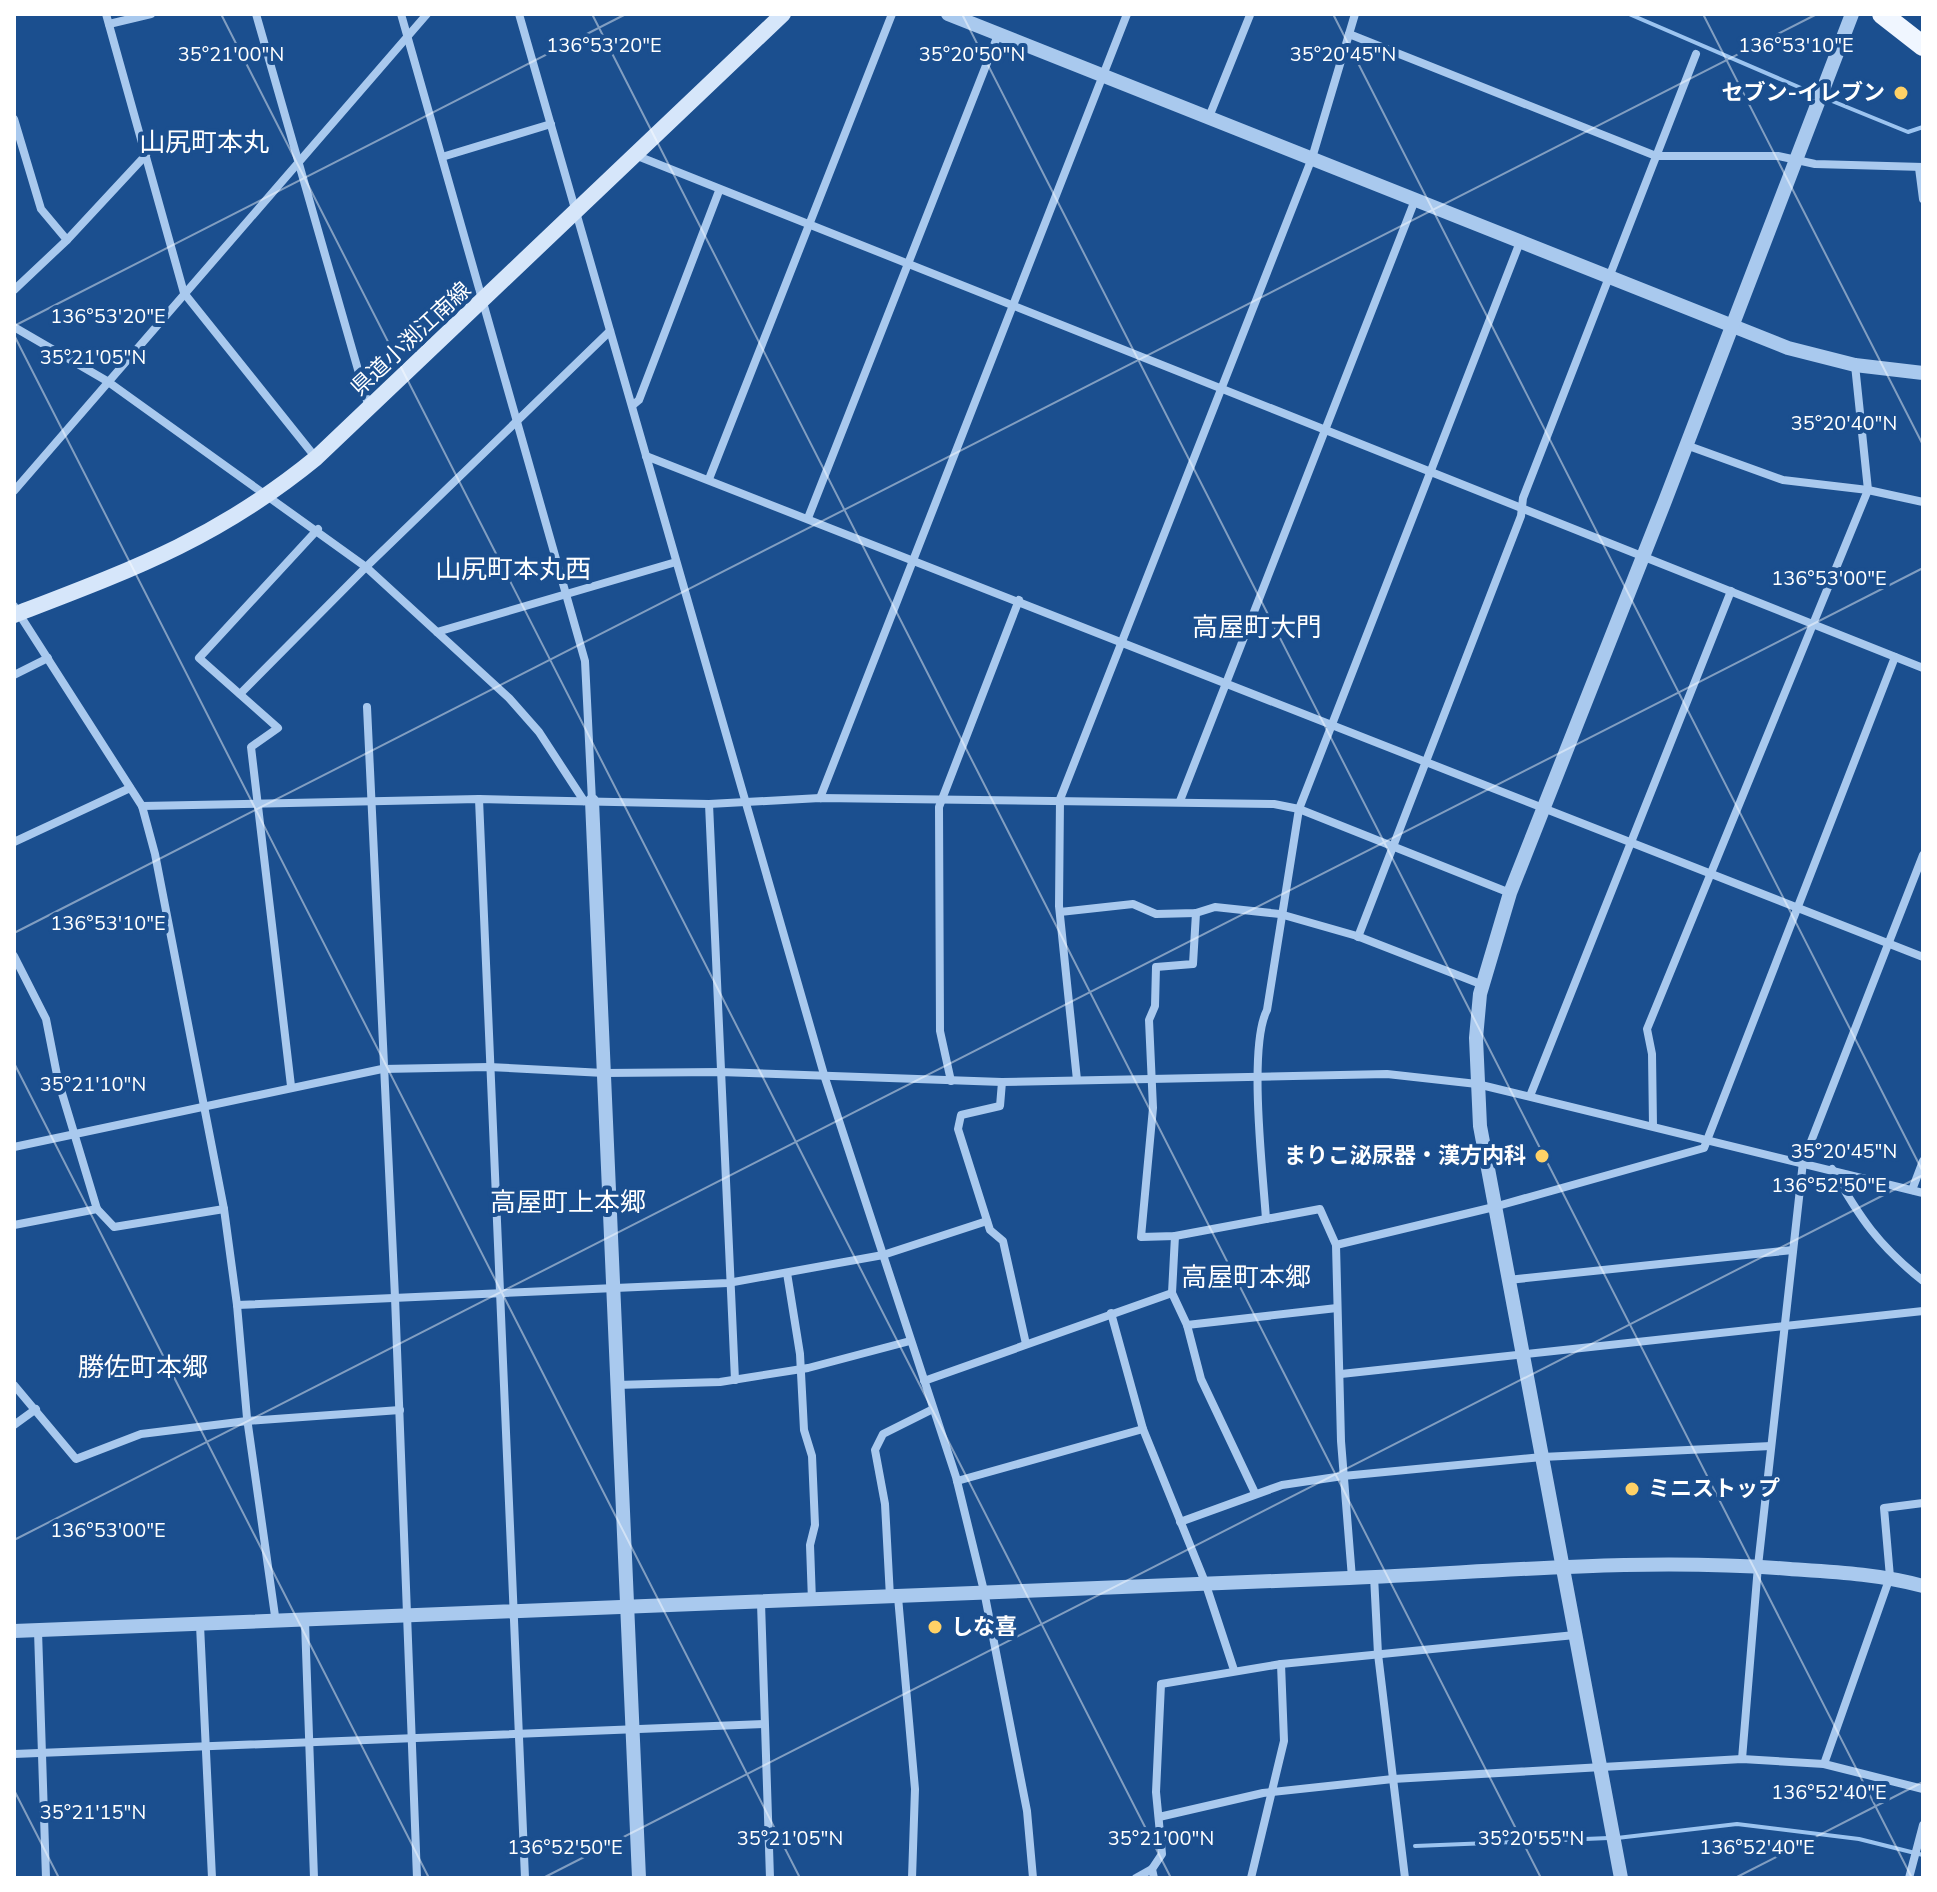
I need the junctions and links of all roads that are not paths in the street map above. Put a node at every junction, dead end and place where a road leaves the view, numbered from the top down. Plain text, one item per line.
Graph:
1 (106, 14) edge
2 (151, 14) edge
3 (256, 14) edge
4 (401, 14) edge
5 (427, 14) edge
6 (519, 14) edge
7 (783, 14) edge
8 (892, 14) edge
9 (948, 14) edge
10 (1127, 14) edge
11 (1355, 14) edge
12 (1852, 14) edge
13 (1882, 14) edge
14 (1250, 15) edge
15 (109, 24) junction
16 (1349, 34) junction
17 (998, 35) junction
18 (407, 38) junction
19 (1923, 46) edge
20 (1696, 54) dead end
21 (1104, 75) junction
22 (1209, 117) junction
23 (14, 119) edge
24 (551, 124) junction
25 (146, 155) junction
26 (635, 155) junction
27 (1656, 156) junction
28 (442, 157) junction
29 (1312, 158) junction
30 (1795, 159) junction
31 (297, 162) junction
32 (1921, 168) edge
33 (719, 191) junction
34 (1923, 199) edge
35 (1415, 200) junction
36 (578, 213) junction
37 (807, 225) junction
38 (67, 240) junction
39 (1520, 242) junction
40 (908, 265) junction
41 (1610, 277) junction
42 (14, 290) edge
43 (184, 293) junction
44 (483, 300) junction
45 (1012, 306) junction
46 (1731, 325) junction
47 (14, 327) edge
48 (610, 331) junction
49 (1855, 365) junction
50 (1923, 373) edge
51 (107, 381) junction
52 (1220, 389) junction
53 (633, 405) junction
54 (369, 408) junction
55 (517, 423) junction
56 (1325, 428) junction
57 (1686, 445) junction
58 (646, 456) junction
59 (316, 458) junction
60 (1430, 472) junction
61 (709, 479) junction
62 (1868, 490) junction
63 (14, 491) edge
64 (270, 495) junction
65 (1923, 502) edge
66 (1522, 510) junction
67 (808, 518) junction
68 (318, 529) junction
69 (1642, 556) junction
70 (914, 558) junction
71 (676, 562) junction
72 (366, 567) junction
73 (1731, 591) junction
74 (567, 596) junction
75 (1019, 600) junction
76 (16, 611) edge
77 (1814, 625) junction
78 (437, 632) junction
79 (1123, 642) junction
80 (1895, 657) junction
81 (48, 658) junction
82 (1923, 668) edge
83 (14, 675) edge
84 (1227, 682) junction
85 (240, 694) junction
86 (367, 707) dead end
87 (1334, 725) junction
88 (1428, 762) junction
89 (130, 788) junction
90 (820, 798) junction
91 (479, 799) junction
92 (942, 799) junction
93 (1060, 799) junction
94 (588, 801) junction
95 (1180, 801) junction
96 (370, 802) junction
97 (746, 802) junction
98 (257, 804) junction
99 (709, 804) junction
100 (142, 806) junction
101 (1543, 806) junction
102 (1299, 809) junction
103 (1632, 840) junction
104 (14, 842) edge
105 (1393, 848) junction
106 (1923, 855) edge
107 (1711, 874) junction
108 (1510, 893) junction
109 (1799, 906) junction
110 (1060, 912) junction
111 (1196, 913) junction
112 (1280, 914) junction
113 (1358, 937) junction
114 (1889, 943) junction
115 (14, 956) edge
116 (1923, 957) edge
117 (1483, 985) junction
118 (489, 1067) junction
119 (382, 1069) junction
120 (720, 1072) junction
121 (604, 1073) junction
122 (1259, 1076) junction
123 (825, 1078) junction
124 (1154, 1078) junction
125 (1077, 1080) junction
126 (951, 1081) junction
127 (1002, 1082) junction
128 (1477, 1084) junction
129 (291, 1086) junction
130 (1530, 1096) junction
131 (202, 1106) junction
132 (1653, 1126) junction
133 (76, 1133) junction
134 (1707, 1139) junction
135 (14, 1147) edge
136 (1923, 1161) edge
137 (1803, 1162) junction
138 (1832, 1169) junction
139 (1912, 1190) junction
140 (1923, 1193) edge
141 (1494, 1207) junction
142 (97, 1209) junction
143 (224, 1209) junction
144 (1266, 1219) junction
145 (987, 1221) junction
146 (14, 1225) edge
147 (1175, 1236) junction
148 (1336, 1245) junction
149 (1793, 1250) junction
150 (883, 1255) junction
151 (787, 1273) junction
152 (1508, 1280) junction
153 (1923, 1281) edge
154 (728, 1283) junction
155 (611, 1289) junction
156 (499, 1291) junction
157 (1172, 1293) junction
158 (395, 1297) junction
159 (237, 1305) junction
160 (1337, 1308) junction
161 (1923, 1311) edge
162 (1111, 1313) junction
163 (1187, 1325) junction
164 (1785, 1326) junction
165 (910, 1341) junction
166 (1026, 1344) junction
167 (1521, 1353) junction
168 (800, 1369) junction
169 (1341, 1374) junction
170 (735, 1380) junction
171 (924, 1381) junction
172 (14, 1385) edge
173 (615, 1385) junction
174 (36, 1409) junction
175 (933, 1409) junction
176 (400, 1410) junction
177 (247, 1421) junction
178 (14, 1425) edge
179 (1143, 1429) junction
180 (1771, 1446) junction
181 (1542, 1457) junction
182 (1343, 1476) junction
183 (957, 1481) junction
184 (1255, 1493) junction
185 (1923, 1503) edge
186 (1180, 1522) junction
187 (1562, 1565) junction
188 (1758, 1566) junction
189 (1374, 1576) junction
190 (1890, 1577) junction
191 (1352, 1578) junction
192 (1205, 1582) junction
193 (1923, 1586) edge
194 (984, 1591) junction
195 (894, 1597) junction
196 (812, 1601) junction
197 (761, 1603) junction
198 (626, 1608) junction
199 (515, 1613) junction
200 (406, 1619) junction
201 (305, 1622) junction
202 (276, 1623) junction
203 (200, 1625) junction
204 (14, 1631) edge
205 (38, 1631) junction
206 (1575, 1635) junction
207 (1378, 1654) junction
208 (1281, 1664) junction
209 (1234, 1670) junction
210 (764, 1724) junction
211 (632, 1730) junction
212 (519, 1734) junction
213 (412, 1740) junction
214 (309, 1744) junction
215 (208, 1746) junction
216 (42, 1752) junction
217 (14, 1754) edge
218 (1742, 1759) junction
219 (1824, 1764) junction
220 (1600, 1766) junction
221 (1393, 1779) junction
222 (1923, 1789) edge
223 (1274, 1792) junction
224 (1159, 1817) junction
225 (1923, 1825) edge
226 (1153, 1874) edge
227 (46, 1878) edge
228 (212, 1878) edge
229 (314, 1878) edge
230 (417, 1878) edge
231 (525, 1878) edge
232 (639, 1878) edge
233 (770, 1878) edge
234 (912, 1878) edge
235 (1033, 1878) edge
236 (1136, 1878) edge
237 (1251, 1878) edge
238 (1405, 1878) edge
239 (1621, 1878) edge
240 (1909, 1878) edge

1 - 15 street
2 - 15 street
3 - 31 street
4 - 18 street
5 - 18 street
6 - 24 street
7 - 26 main road, 県道小渕江南線
8 - 37 street
9 - 17 street
10 - 21 street
11 - 16 street
12 - 30 street
13 - 19 main road
14 - 22 street
15 - 25 street
16 - 27 street
16 - 29 street
17 - 21 street
17 - 40 street
18 - 28 street
18 - 31 street
20 - 27 street
21 - 22 street
21 - 45 street
22 - 29 street
23 - 38 street
24 - 28 street
24 - 36 street
25 - 38 street
25 - 43 street
26 - 33 street
26 - 36 main road, 県道小渕江南線
27 - 30 street
27 - 41 street
28 - 44 street
29 - 35 street
29 - 52 street
30 - 32 street
30 - 46 street
31 - 43 street
31 - 54 street
32 - 34 street
33 - 37 street
33 - 53 street
35 - 39 street
35 - 56 street
36 - 44 main road, 県道小渕江南線
36 - 48 street
37 - 40 street
37 - 61 street
38 - 42 street
39 - 41 street
39 - 60 street
40 - 45 street
40 - 67 street
41 - 46 street
41 - 66 street
43 - 51 street
43 - 59 street
44 - 54 main road, 県道小渕江南線
44 - 55 street
45 - 52 street
45 - 70 street
46 - 49 street
46 - 57 street
47 - 51 street
48 - 53 street
48 - 55 street
49 - 50 street
49 - 62 street
51 - 63 street
51 - 64 street
52 - 56 street
52 - 79 street
53 - 58 street
54 - 59 main road, 県道小渕江南線
55 - 72 street
55 - 74 street
56 - 60 street
56 - 84 street
57 - 62 street
57 - 69 street
58 - 61 street
58 - 71 street
59 - 64 main road, 県道小渕江南線
60 - 66 street
60 - 87 street
61 - 67 street
62 - 65 street
62 - 77 street
64 - 68 street
64 - 76 main road, 県道小渕江南線
66 - 69 street
66 - 88 street
67 - 70 street
68 - 72 street
68 - 85 street
69 - 73 street
69 - 101 street
70 - 75 street
70 - 90 street
71 - 74 street
71 - 97 street
72 - 78 street
72 - 85 street
73 - 77 street
73 - 103 street
74 - 78 street
74 - 94 street
75 - 79 street
75 - 92 street
76 - 81 street
77 - 80 street
77 - 107 street
78 - 94 street
79 - 84 street
79 - 93 street
80 - 82 street
80 - 109 street
81 - 83 street
81 - 89 street
84 - 87 street
84 - 95 street
85 - 98 street
86 - 96 street
87 - 88 street
87 - 102 street
88 - 101 street
88 - 105 street
89 - 100 street
89 - 104 street
90 - 92 street
90 - 97 street
91 - 94 street
91 - 96 street
91 - 118 street
92 - 93 street
92 - 126 street
93 - 95 street
93 - 110 street
94 - 99 street
94 - 121 street
95 - 102 street
96 - 98 street
96 - 119 street
97 - 99 street
97 - 123 street
98 - 100 street
98 - 129 street
99 - 120 street
100 - 131 street
101 - 103 street
101 - 108 street
102 - 105 street
102 - 112 street
103 - 107 street
103 - 130 street
105 - 108 street
105 - 113 street
106 - 114 street
107 - 109 street
107 - 132 street
108 - 117 street
109 - 114 street
109 - 134 street
110 - 111 street
110 - 125 street
111 - 112 street
111 - 124 street
112 - 113 street
112 - 122 street
113 - 117 street
114 - 116 street
114 - 137 street
115 - 133 street
117 - 128 street
118 - 119 street
118 - 121 street
118 - 156 street
119 - 129 street
119 - 158 street
120 - 121 street
120 - 123 street
120 - 154 street
121 - 155 street
122 - 124 street
122 - 128 street
122 - 144 street
123 - 126 street
123 - 150 street
124 - 125 street
124 - 147 street
125 - 127 street
126 - 127 street
127 - 145 street
128 - 130 street
128 - 141 street
129 - 131 street
130 - 132 street
131 - 133 street
131 - 143 street
132 - 134 street
133 - 135 street
133 - 142 street
134 - 137 street
134 - 141 street
136 - 139 street
137 - 138 street
137 - 149 street
138 - 139 street
138 - 153 street
139 - 140 street
141 - 148 street
141 - 152 street
142 - 143 street
142 - 146 street
143 - 159 street
144 - 147 street
144 - 148 street
145 - 150 street
145 - 166 street
147 - 157 street
148 - 160 street
149 - 152 street
149 - 164 street
150 - 151 street
150 - 165 street
151 - 154 street
151 - 168 street
152 - 167 street
154 - 155 street
154 - 170 street
155 - 156 street
155 - 173 street
156 - 158 street
156 - 199 street
157 - 162 street
157 - 163 street
158 - 159 street
158 - 176 street
159 - 177 street
160 - 163 street
160 - 169 street
161 - 164 street
162 - 166 street
162 - 179 street
163 - 184 street
164 - 167 street
164 - 180 street
165 - 168 street
165 - 171 street
166 - 171 street
167 - 169 street
167 - 181 street
168 - 170 street
168 - 196 street
169 - 182 street
170 - 173 street
171 - 175 street
172 - 174 street
173 - 198 street
174 - 177 street
174 - 178 street
175 - 183 street
175 - 195 street
176 - 177 street
176 - 200 street
177 - 202 street
179 - 183 street
179 - 186 street
180 - 181 street
180 - 188 street
181 - 182 street
181 - 187 street
182 - 184 street
182 - 191 street
183 - 194 street
184 - 186 street
185 - 190 street
186 - 192 street
187 - 188 street
187 - 189 street
187 - 206 street
188 - 190 street
188 - 218 street
189 - 191 street
189 - 207 street
190 - 193 street
190 - 219 street
191 - 192 street
192 - 194 street
192 - 209 street
194 - 195 street
194 - 235 street
195 - 196 street
195 - 234 street
196 - 197 street
197 - 198 street
197 - 210 street
198 - 199 street
198 - 211 street
199 - 200 street
199 - 212 street
200 - 201 street
200 - 213 street
201 - 202 street
201 - 214 street
202 - 203 street
203 - 205 street
203 - 215 street
204 - 205 street
205 - 216 street
206 - 207 street
206 - 220 street
207 - 208 street
207 - 221 street
208 - 209 street
208 - 223 street
209 - 224 street
210 - 211 street
210 - 233 street
211 - 212 street
211 - 232 street
212 - 213 street
212 - 231 street
213 - 214 street
213 - 230 street
214 - 215 street
214 - 229 street
215 - 216 street
215 - 228 street
216 - 217 street
216 - 227 street
218 - 219 street
218 - 220 street
219 - 222 street
220 - 221 street
220 - 239 street
221 - 223 street
221 - 238 street
223 - 224 street
223 - 237 street
224 - 226 street
225 - 240 street
226 - 236 street

